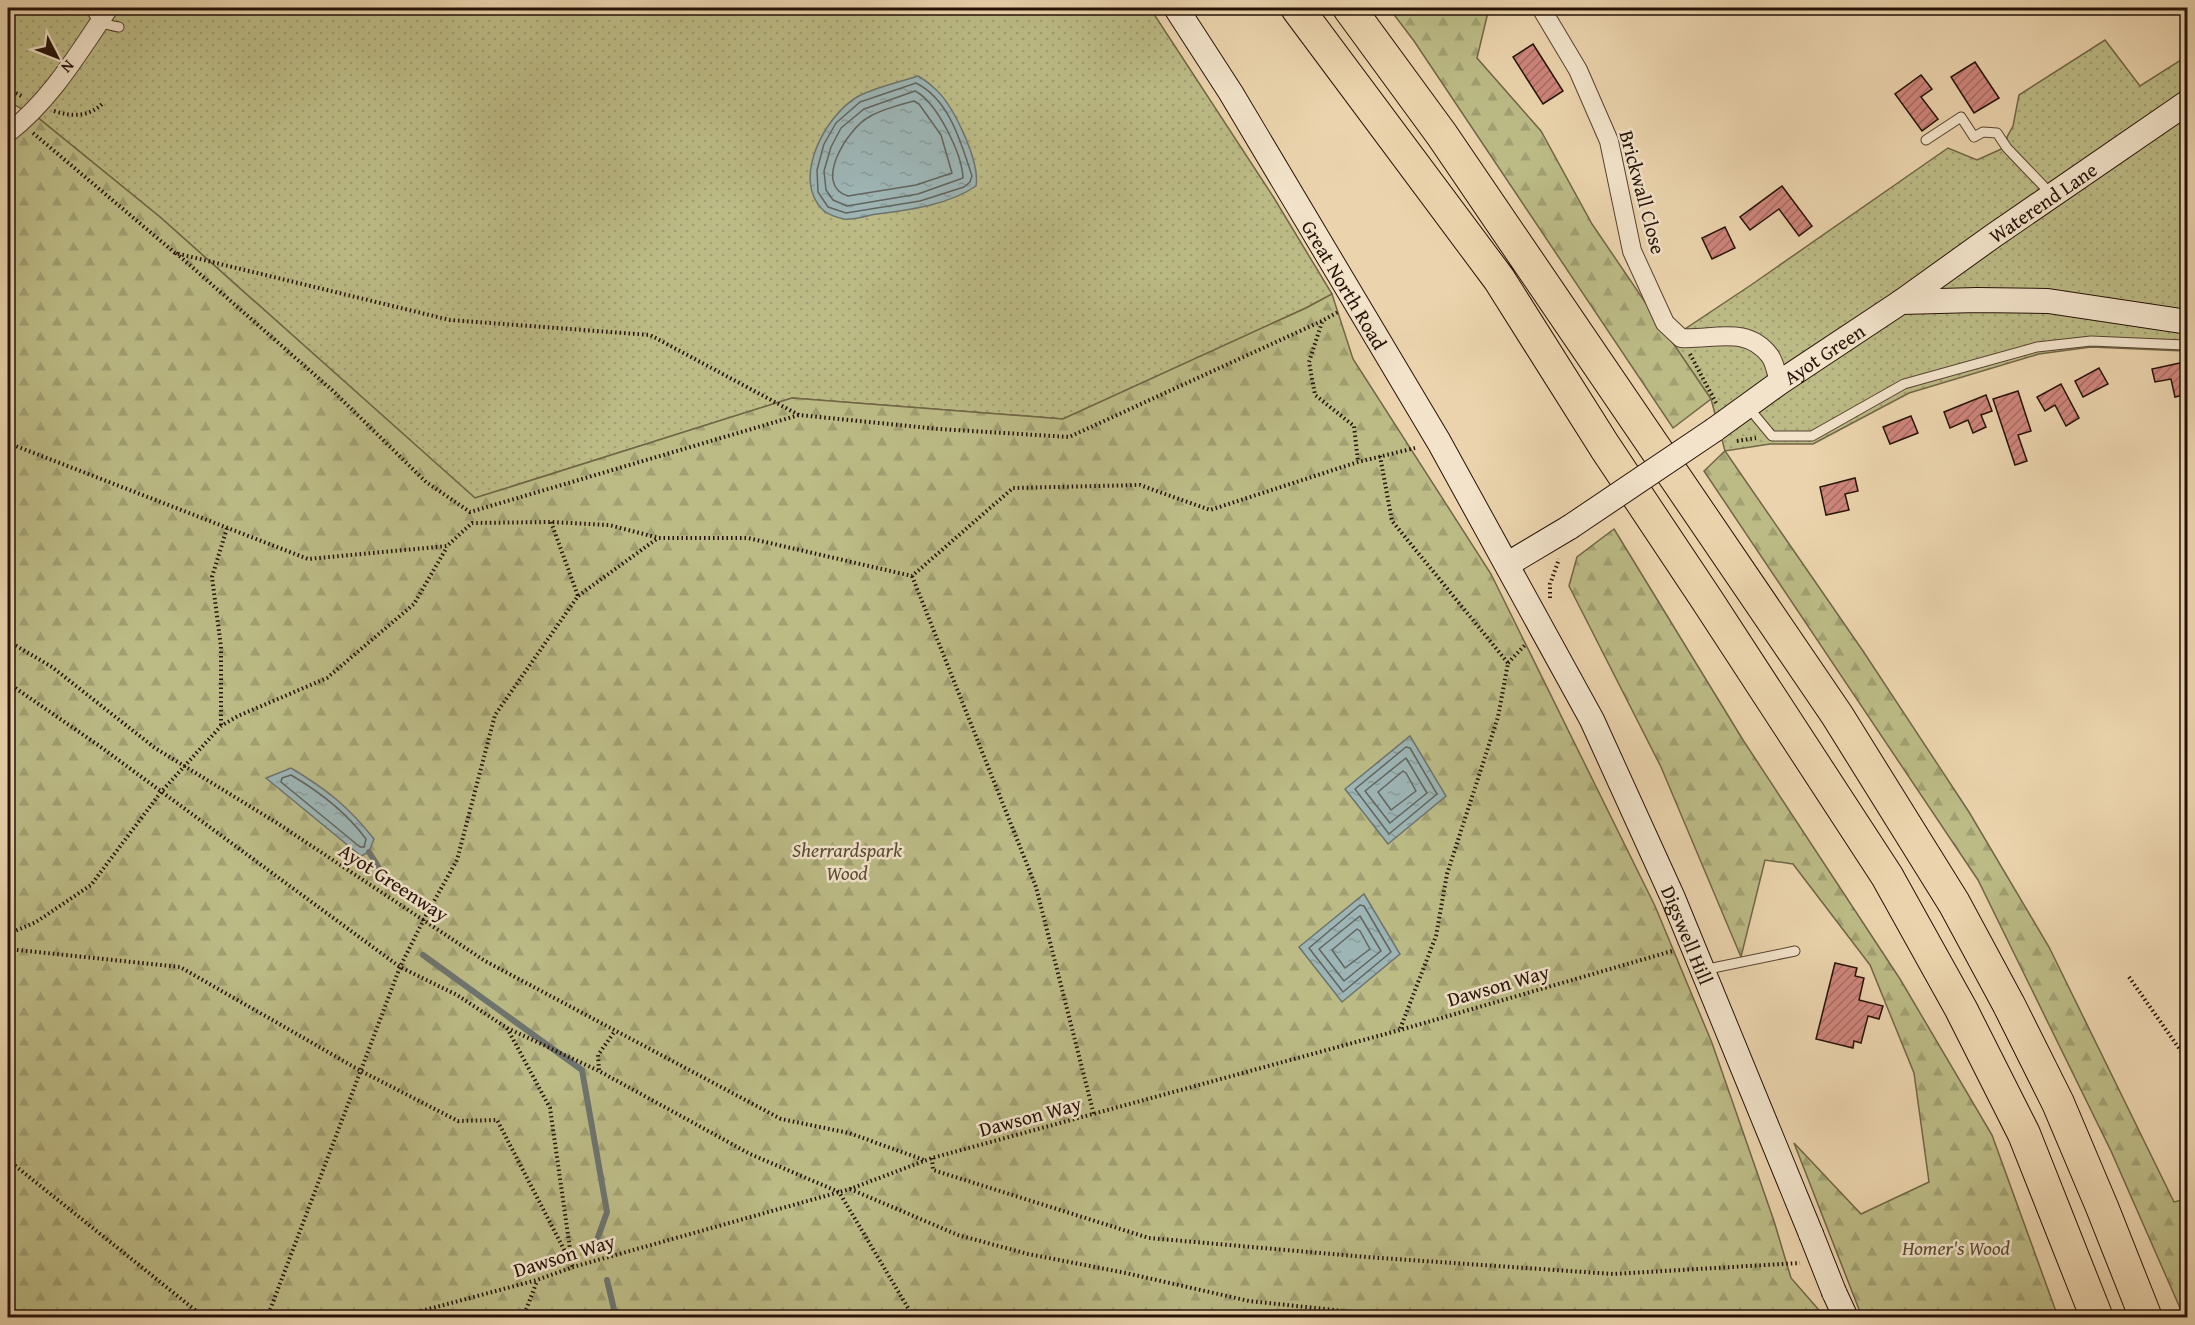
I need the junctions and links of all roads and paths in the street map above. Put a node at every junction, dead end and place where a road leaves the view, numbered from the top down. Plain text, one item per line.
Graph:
1 (1176, 8) edge
2 (1297, 8) edge
3 (1349, 8) edge
4 (1541, 8) edge
5 (100, 12) edge
6 (119, 27) dead end
7 (2187, 102) edge
8 (103, 103) dead end
9 (49, 110) dead end
10 (14, 128) edge
11 (1926, 140) dead end
12 (2052, 195) junction
13 (175, 253) junction
14 (1901, 302) junction
15 (1338, 312) dead end
16 (1322, 321) junction
17 (2187, 322) edge
18 (1681, 338) junction
19 (2187, 343) edge
20 (1779, 383) junction
21 (1748, 407) junction
22 (799, 415) junction
23 (1719, 428) junction
24 (1772, 436) junction
25 (8, 443) edge
26 (1415, 448) dead end
27 (1380, 456) junction
28 (1358, 462) junction
29 (551, 522) junction
30 (227, 528) junction
31 (659, 538) junction
32 (447, 546) junction
33 (1508, 564) junction
34 (912, 576) junction
35 (578, 596) junction
36 (8, 641) edge
37 (1526, 644) dead end
38 (1508, 663) junction
39 (8, 683) edge
40 (221, 726) junction
41 (182, 766) junction
42 (160, 792) junction
43 (423, 919) junction
44 (8, 934) edge
45 (8, 949) edge
46 (1675, 950) dead end
47 (1795, 951) dead end
48 (400, 967) junction
49 (1703, 970) junction
50 (2129, 977) dead end
51 (507, 1028) junction
52 (1400, 1030) junction
53 (615, 1031) junction
54 (2187, 1061) edge
55 (361, 1071) junction
56 (599, 1071) junction
57 (1094, 1114) junction
58 (932, 1158) junction
59 (8, 1160) edge
60 (924, 1160) junction
61 (850, 1189) junction
62 (839, 1192) junction
63 (1810, 1263) dead end
64 (573, 1267) junction
65 (537, 1280) junction
66 (205, 1317) edge
67 (267, 1317) edge
68 (395, 1317) edge
69 (523, 1317) edge
70 (914, 1317) edge
71 (1410, 1317) edge
72 (1845, 1317) edge
73 (2097, 1317) edge
74 (2146, 1317) edge

1 - 33 main road, Great North Road
2 - 73 highway
3 - 74 highway
4 - 18 street, Brickwall Close
5 - 6 lane
5 - 10 street
7 - 12 main road, Waterend Lane
8 - 9 path
10 - 13 path
11 - 12 lane
12 - 14 main road, Waterend Lane
13 - 22 path
13 - 22 path
14 - 17 main road
14 - 20 main road, Ayot Green
15 - 16 path
16 - 22 path
16 - 28 path
18 - 20 street
18 - 23 path
19 - 24 lane
20 - 21 main road, Ayot Green
21 - 23 main road, Ayot Green
21 - 24 lane
23 - 24 path
23 - 33 main road, Ayot Green, bridge
25 - 30 path
26 - 27 path
27 - 28 path
27 - 38 path
28 - 34 path
29 - 31 path
29 - 32 path
29 - 35 path
30 - 32 path
30 - 40 path
31 - 34 path
31 - 35 path
32 - 40 path
33 - 49 main road, Digswell Hill
34 - 57 path
35 - 43 path
36 - 41 path, Ayot Greenway
37 - 38 path
38 - 52 path
39 - 42 path
40 - 41 path
41 - 42 path
41 - 43 path, Ayot Greenway
42 - 44 path
42 - 48 path
43 - 48 path
43 - 53 path, Ayot Greenway
45 - 55 path
46 - 52 path, Dawson Way
47 - 49 lane
48 - 51 path
48 - 55 path
49 - 72 main road, Digswell Hill, bridge
50 - 54 path
51 - 56 path
51 - 64 path
52 - 57 path, Dawson Way
53 - 56 path
53 - 60 path, Ayot Greenway
55 - 64 path
55 - 67 path
56 - 62 path
57 - 58 path, Dawson Way
58 - 60 path, Dawson Way
58 - 63 path
59 - 66 path
60 - 61 path, Dawson Way
61 - 62 path, Dawson Way
61 - 71 path
62 - 64 path, Dawson Way
62 - 70 path
64 - 65 path, Dawson Way
65 - 68 path, Dawson Way
65 - 69 path

